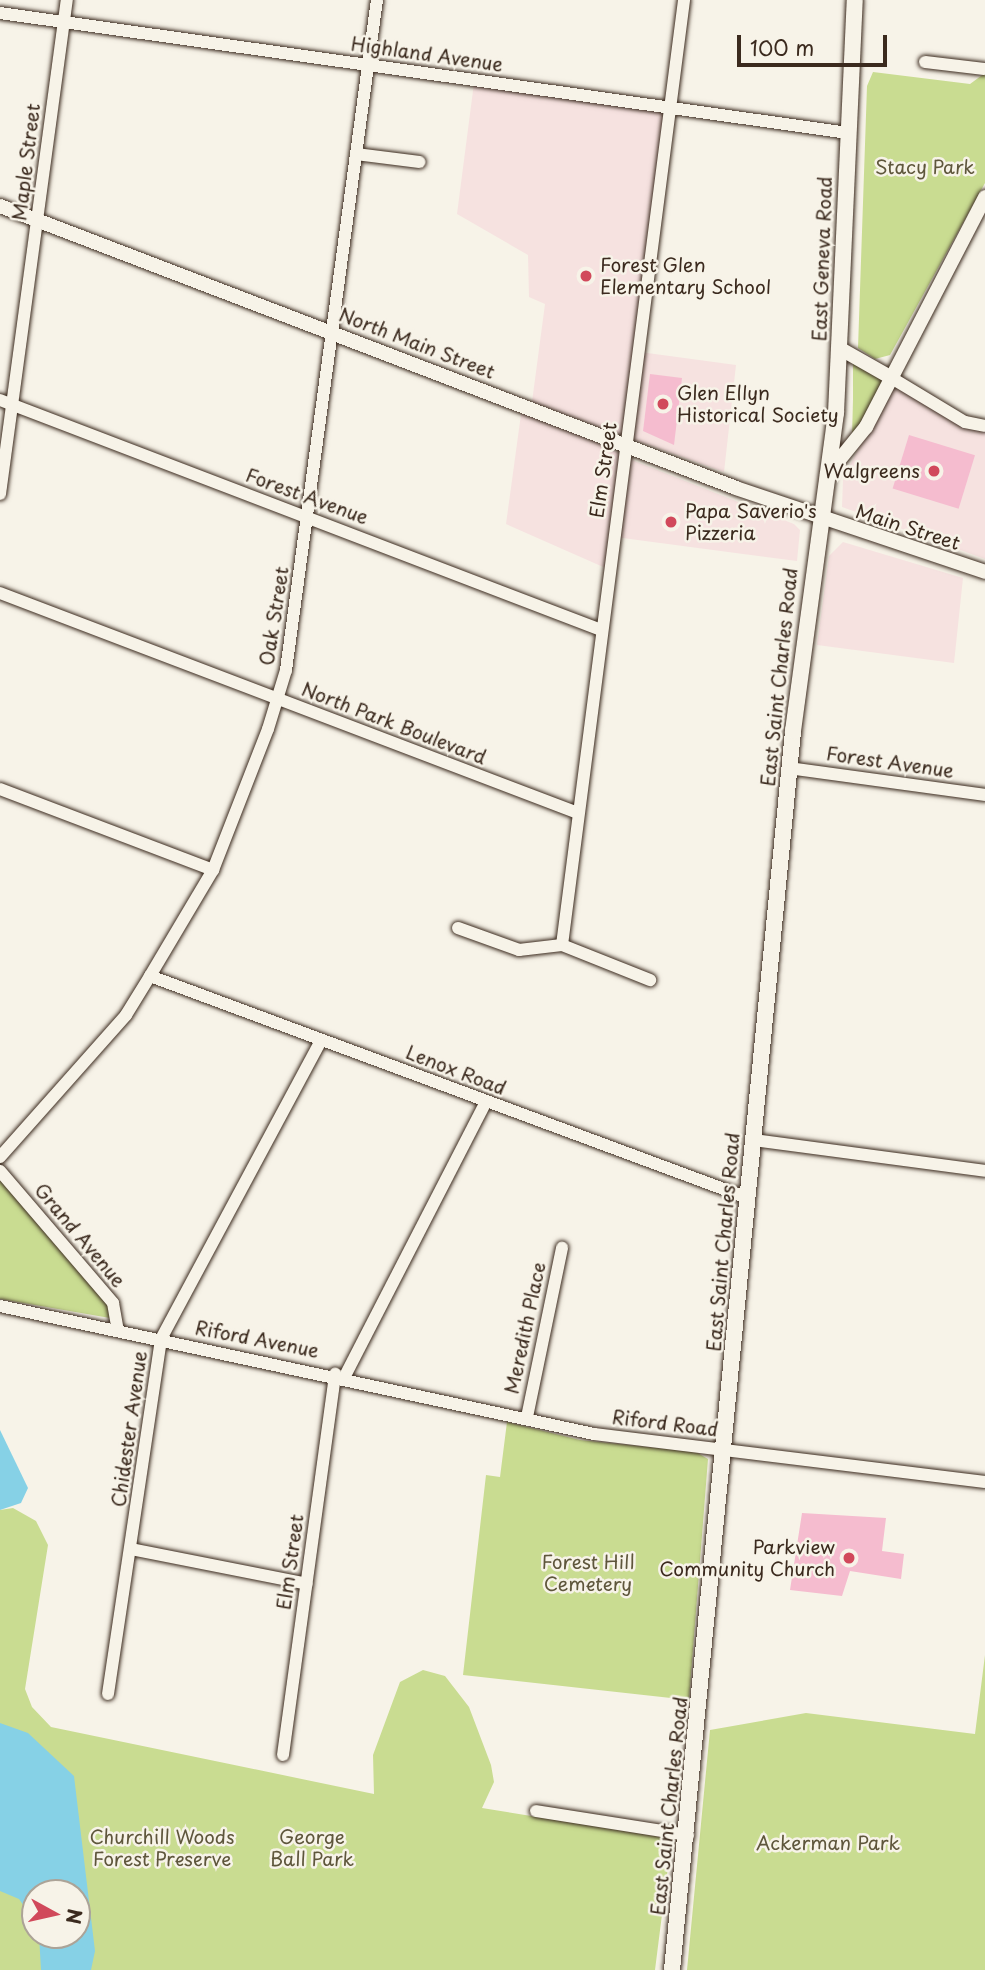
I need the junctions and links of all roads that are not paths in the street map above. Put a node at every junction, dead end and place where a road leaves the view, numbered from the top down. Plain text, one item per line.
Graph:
1 (67, 0) edge
2 (377, 0) edge
3 (684, 0) edge
4 (855, 0) edge
5 (0, 13) edge
6 (64, 22) junction
7 (925, 62) dead end
8 (368, 65) junction
9 (985, 69) edge
10 (670, 106) junction
11 (849, 133) junction
12 (356, 154) junction
13 (419, 162) dead end
14 (985, 197) edge
15 (0, 206) edge
16 (38, 221) junction
17 (334, 332) junction
18 (839, 348) junction
19 (890, 377) junction
20 (6, 403) edge
21 (985, 426) edge
22 (626, 445) junction
23 (827, 475) junction
24 (0, 494) edge
25 (308, 517) junction
26 (819, 518) junction
27 (985, 572) edge
28 (0, 593) edge
29 (601, 630) junction
30 (277, 699) junction
31 (789, 768) junction
32 (0, 789) edge
33 (985, 795) edge
34 (578, 813) junction
35 (213, 870) junction
36 (458, 928) dead end
37 (562, 946) junction
38 (150, 976) junction
39 (650, 980) dead end
40 (321, 1040) junction
41 (486, 1101) junction
42 (754, 1140) junction
43 (0, 1157) edge
44 (0, 1171) edge
45 (985, 1171) edge
46 (748, 1198) junction
47 (562, 1248) dead end
48 (0, 1306) edge
49 (118, 1329) junction
50 (161, 1339) junction
51 (340, 1375) junction
52 (527, 1417) junction
53 (724, 1450) junction
54 (985, 1482) edge
55 (131, 1549) junction
56 (307, 1584) junction
57 (108, 1693) dead end
58 (283, 1755) dead end
59 (536, 1811) dead end
60 (688, 1835) junction
61 (672, 1970) edge

1 - 6 street, Maple Street
2 - 8 street, Oak Street
3 - 10 street, Elm Street
4 - 11 main road, East Geneva Road
5 - 6 street, Highland Avenue
6 - 8 street, Highland Avenue
6 - 16 street, Maple Street
7 - 9 street
8 - 10 street, Highland Avenue
8 - 12 street, Oak Street
10 - 11 street, Highland Avenue
10 - 22 street, Elm Street
11 - 18 main road, East Geneva Road
12 - 13 street
12 - 17 street, Oak Street
14 - 19 street
15 - 16 street, North Main Street
16 - 17 street, North Main Street
16 - 20 street, Maple Street
17 - 22 street, North Main Street
17 - 25 street, Oak Street
18 - 19 street
18 - 23 main road, East Geneva Road
19 - 21 street
19 - 23 street
20 - 24 street, Maple Street
20 - 25 street, Forest Avenue
22 - 26 street, North Main Street
22 - 29 street, Elm Street
23 - 26 main road, East Geneva Road
25 - 29 street, Forest Avenue
25 - 30 street, Oak Street
26 - 27 street, Main Street
26 - 31 main road, East Saint Charles Road
28 - 30 street, North Park Boulevard
29 - 34 street, Elm Street
30 - 34 street, North Park Boulevard
30 - 35 street, Oak Street
31 - 33 street, Forest Avenue
31 - 42 main road, East Saint Charles Road
32 - 35 street
34 - 37 street, Elm Street
35 - 38 street, Oak Street
36 - 37 street
37 - 39 street
38 - 40 street, Lenox Road
38 - 43 street, Oak Street
40 - 41 street, Lenox Road
40 - 50 street, Chidester Avenue
41 - 46 street, Lenox Road
41 - 51 street, Elm Street
42 - 45 street
42 - 46 main road, East Saint Charles Road
44 - 49 street, Grand Avenue
46 - 53 main road, East Saint Charles Road
47 - 52 street, Meredith Place
48 - 49 street
49 - 50 street
50 - 51 street, Riford Avenue
50 - 55 street, Chidester Avenue
51 - 52 street, Riford Road
51 - 56 street, Elm Street
52 - 53 street, Riford Road
53 - 54 street, Riford Road
53 - 60 main road, East Saint Charles Road
55 - 56 street
55 - 57 street, Chidester Avenue
56 - 58 street, Elm Street
59 - 60 street
60 - 61 main road, East Saint Charles Road

